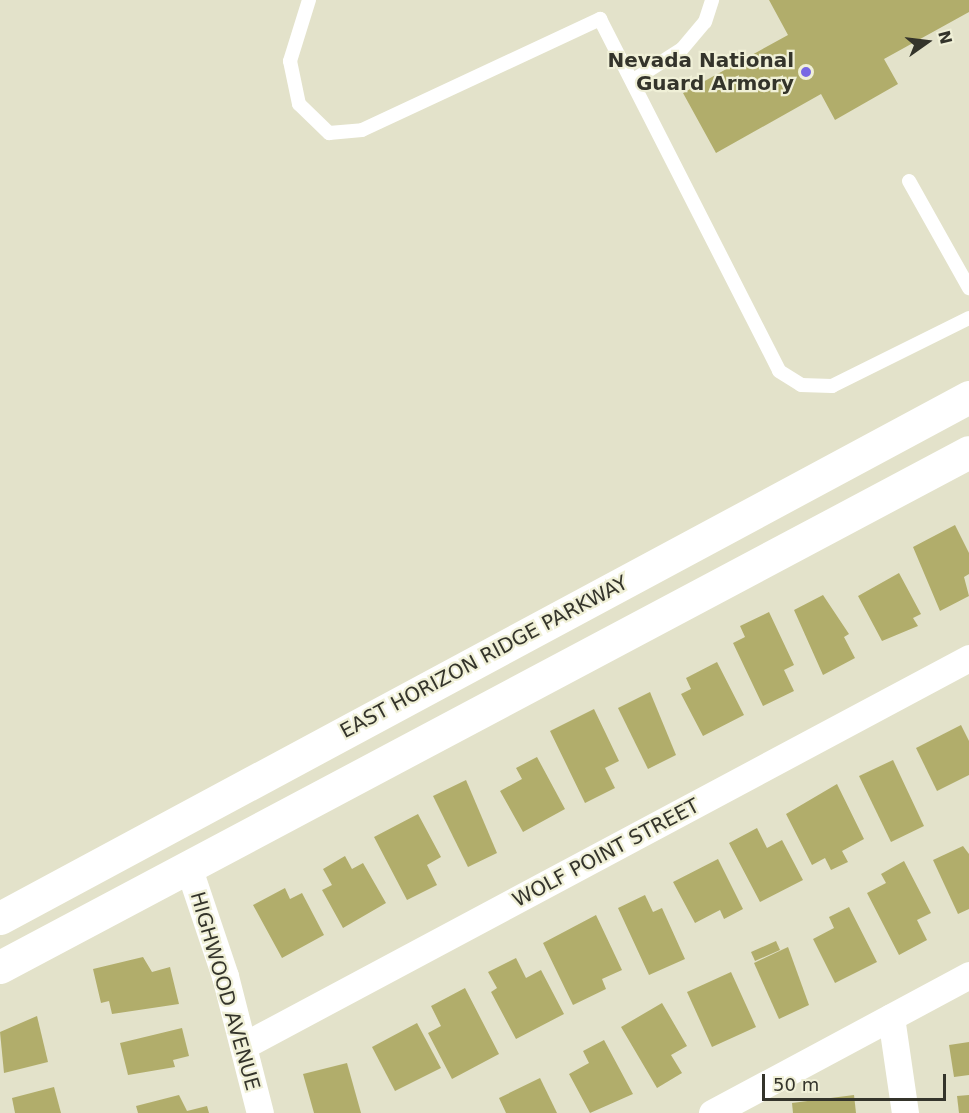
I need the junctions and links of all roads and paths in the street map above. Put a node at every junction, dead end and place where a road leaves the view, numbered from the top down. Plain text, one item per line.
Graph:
1 (309, 0) edge
2 (712, 0) edge
3 (632, 81) junction
4 (909, 181) dead end
5 (969, 288) edge
6 (969, 318) edge
7 (969, 397) edge
8 (969, 452) edge
9 (969, 658) edge
10 (189, 869) junction
11 (0, 918) edge
12 (0, 967) edge
13 (969, 975) edge
14 (891, 1017) junction
15 (243, 1046) junction
16 (260, 1113) edge
17 (712, 1113) edge
18 (905, 1113) edge

1 - 3 lane
2 - 3 lane
3 - 6 lane
4 - 5 lane
7 - 11 main road, EAST HORIZON RIDGE PARKWAY
8 - 10 main road
9 - 15 street, WOLF POINT STREET
10 - 12 main road
10 - 15 street, HIGHWOOD AVENUE
13 - 14 street
14 - 17 street
14 - 18 street
15 - 16 street, HIGHWOOD AVENUE

